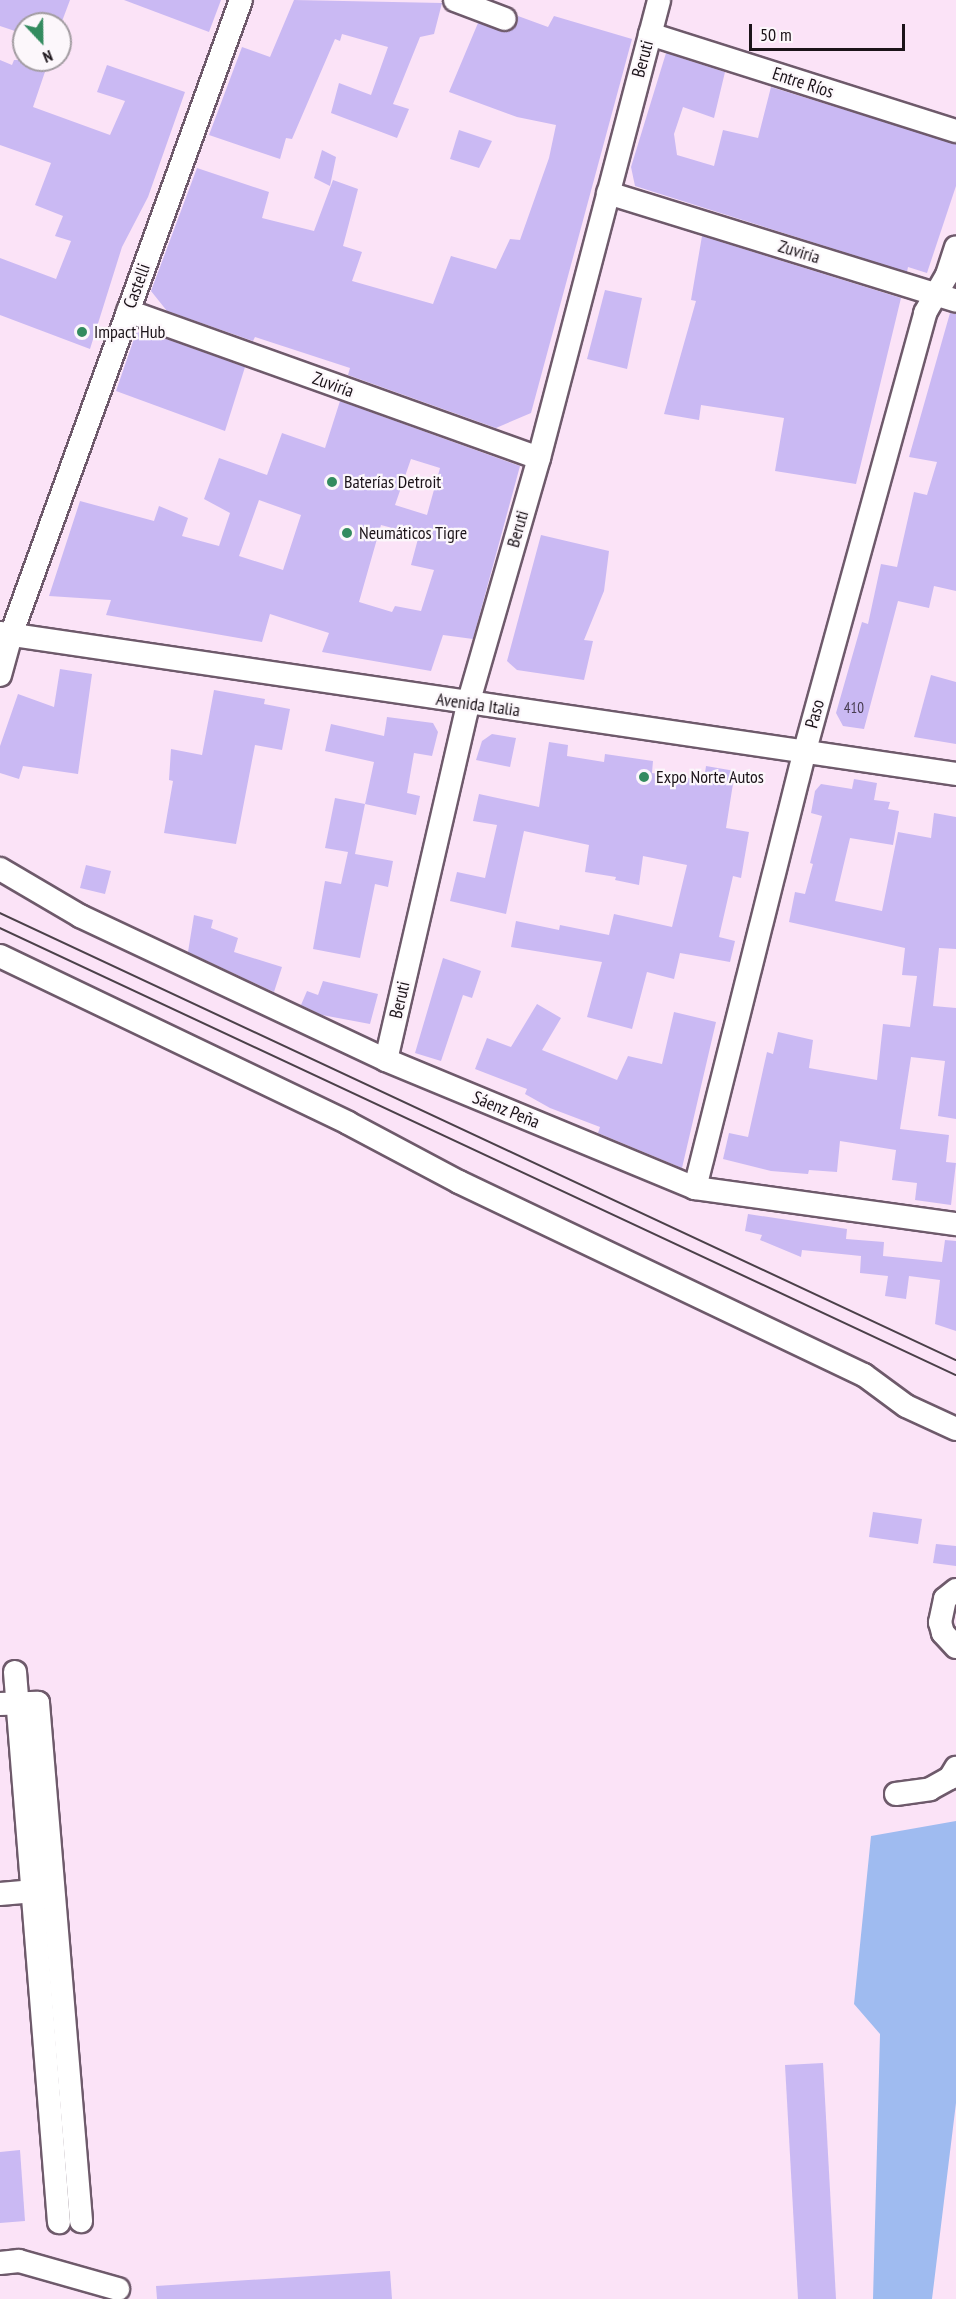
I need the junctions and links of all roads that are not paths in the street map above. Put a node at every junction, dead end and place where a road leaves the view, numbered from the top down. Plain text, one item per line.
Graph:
1 (241, 0) edge
2 (455, 0) edge
3 (659, 0) edge
4 (505, 19) dead end
5 (650, 34) junction
6 (956, 131) edge
7 (608, 193) junction
8 (956, 247) edge
9 (946, 298) edge
10 (128, 312) junction
11 (539, 458) junction
12 (5, 634) edge
13 (0, 675) edge
14 (468, 704) junction
15 (805, 750) junction
16 (956, 774) edge
17 (0, 869) edge
18 (0, 956) edge
19 (386, 1060) junction
20 (695, 1188) junction
21 (956, 1224) edge
22 (956, 1429) edge
23 (956, 1590) edge
24 (954, 1650) edge
25 (15, 1672) dead end
26 (8, 1704) edge
27 (956, 1768) edge
28 (896, 1794) dead end
29 (42, 1890) junction
30 (0, 1894) edge
31 (70, 2222) dead end
32 (0, 2263) edge
33 (118, 2289) dead end

1 - 10 street, Castelli
2 - 4 street
3 - 5 street, Beruti
5 - 6 street, Entre Ríos
5 - 7 street, Beruti
7 - 9 street, Zuviría
7 - 11 street, Beruti
8 - 9 street, Paso
9 - 15 street, Paso
10 - 11 street, Zuviría
10 - 12 street, Castelli
11 - 14 street, Beruti
12 - 13 street, Castelli
12 - 14 street, Avenida Italia
14 - 15 street, Avenida Italia
14 - 19 street, Beruti
15 - 16 street, Avenida Italia
15 - 20 street, Paso
17 - 19 street, Sáenz Peña
18 - 22 street
19 - 20 street, Sáenz Peña
20 - 21 street, Sáenz Peña
23 - 24 street
25 - 26 street
26 - 29 street
27 - 28 street
29 - 30 street
29 - 31 street
32 - 33 street

